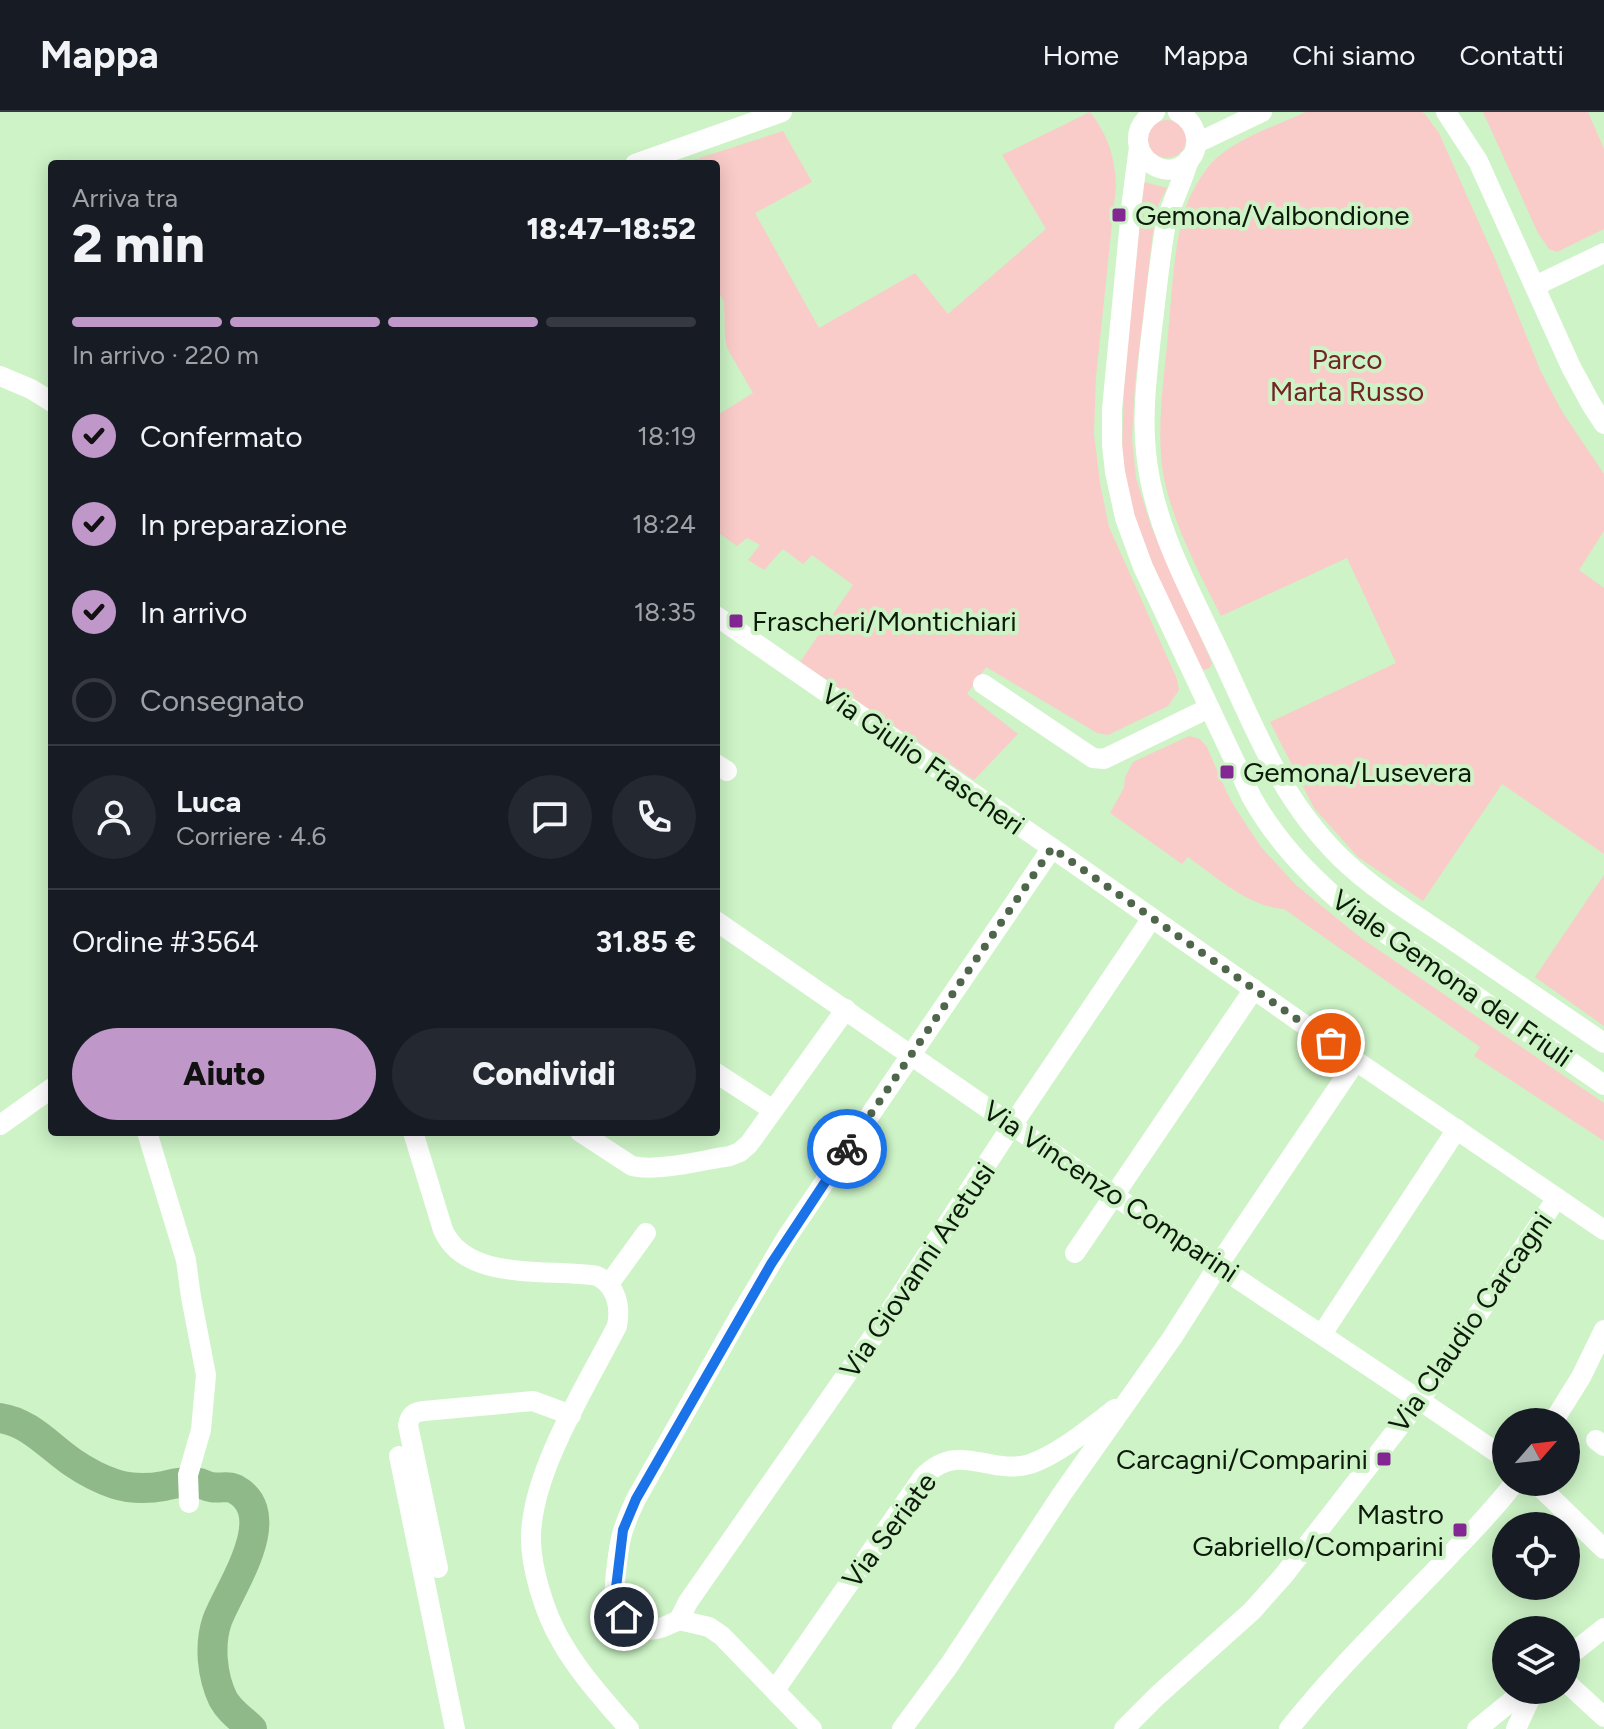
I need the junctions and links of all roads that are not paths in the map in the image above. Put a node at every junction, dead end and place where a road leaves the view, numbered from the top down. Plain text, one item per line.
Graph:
1 (782, 112) edge
2 (1155, 112) edge
3 (1178, 112) edge
4 (1262, 112) edge
5 (1446, 112) edge
6 (1463, 112) edge
7 (1139, 147) junction
8 (1193, 151) junction
9 (646, 160) edge
10 (1478, 161) junction
11 (1604, 253) edge
12 (1535, 286) junction
13 (0, 376) edge
14 (48, 400) edge
15 (1604, 424) edge
16 (720, 619) edge
17 (1227, 670) junction
18 (983, 684) dead end
19 (1198, 684) junction
20 (1209, 708) junction
21 (1249, 717) junction
22 (1220, 731) junction
23 (1052, 848) junction
24 (1152, 918) junction
25 (720, 924) edge
26 (1254, 989) junction
27 (846, 1009) junction
28 (1604, 1043) edge
29 (912, 1055) junction
30 (1356, 1061) junction
31 (720, 1076) edge
32 (1604, 1085) edge
33 (48, 1091) edge
34 (773, 1110) junction
35 (0, 1125) edge
36 (1013, 1125) junction
37 (1457, 1129) junction
38 (148, 1136) edge
39 (414, 1136) edge
40 (586, 1136) edge
41 (1115, 1196) junction
42 (1557, 1198) junction
43 (1604, 1230) edge
44 (646, 1233) dead end
45 (1075, 1253) dead end
46 (1218, 1265) junction
47 (609, 1284) junction
48 (1604, 1330) edge
49 (1322, 1334) junction
50 (1128, 1400) junction
51 (1420, 1400) junction
52 (1562, 1408) edge
53 (571, 1415) junction
54 (1492, 1449) edge
55 (399, 1456) dead end
56 (189, 1489) dead end
57 (1504, 1496) edge
58 (1549, 1496) edge
59 (1604, 1549) edge
60 (438, 1568) dead end
61 (679, 1620) junction
62 (1604, 1628) edge
63 (1580, 1647) edge
64 (775, 1690) junction
65 (1580, 1695) edge
66 (1604, 1717) edge
67 (1519, 1720) edge
68 (455, 1729) edge
69 (629, 1729) edge
70 (812, 1729) edge
71 (902, 1729) edge
72 (1124, 1729) edge
73 (1289, 1729) edge
74 (1477, 1729) edge

1 - 9 street
2 - 7 street, Viale Gemona del Friuli
3 - 8 street
4 - 8 street
5 - 10 street
6 - 10 street
7 - 8 street
7 - 19 street, Viale Gemona del Friuli
8 - 17 street, Viale Gemona del Friuli
10 - 12 street
11 - 12 street
12 - 15 street
13 - 14 street
16 - 23 street, Via Giulio Frascheri
17 - 19 street
17 - 21 street, Viale Gemona del Friuli
18 - 20 street
19 - 20 street, Viale Gemona del Friuli
20 - 22 street, Viale Gemona del Friuli
21 - 22 street
21 - 28 street, Viale Gemona del Friuli
22 - 32 street, Viale Gemona del Friuli
23 - 24 street, Via Giulio Frascheri
23 - 29 street
24 - 26 street, Via Giulio Frascheri
24 - 36 street, Via Giovanni Aretusi
25 - 27 street, Via Vincenzo Comparini
26 - 30 street, Via Giulio Frascheri
26 - 41 street
27 - 29 street, Via Vincenzo Comparini
27 - 34 street
29 - 36 street, Via Vincenzo Comparini
29 - 61 street
30 - 37 street, Via Giulio Frascheri
30 - 46 street
31 - 34 street
33 - 35 street
34 - 40 street
36 - 41 street, Via Vincenzo Comparini
36 - 61 street, Via Giovanni Aretusi
37 - 42 street, Via Giulio Frascheri
37 - 49 street
38 - 56 street
39 - 47 street
41 - 45 street
41 - 46 street, Via Vincenzo Comparini
42 - 43 street, Via Giulio Frascheri
42 - 51 street, Via Claudio Carcagni
44 - 47 street
46 - 49 street, Via Vincenzo Comparini
46 - 50 street
47 - 53 street
48 - 52 street
49 - 51 street, Via Vincenzo Comparini
50 - 64 street, Via Seriate
50 - 71 street
51 - 54 street, Via Vincenzo Comparini
51 - 72 street, Via Claudio Carcagni
53 - 60 street
53 - 69 street
55 - 68 street
57 - 73 street
58 - 59 street
61 - 64 street
62 - 63 street
64 - 70 street
65 - 66 street
67 - 74 street

